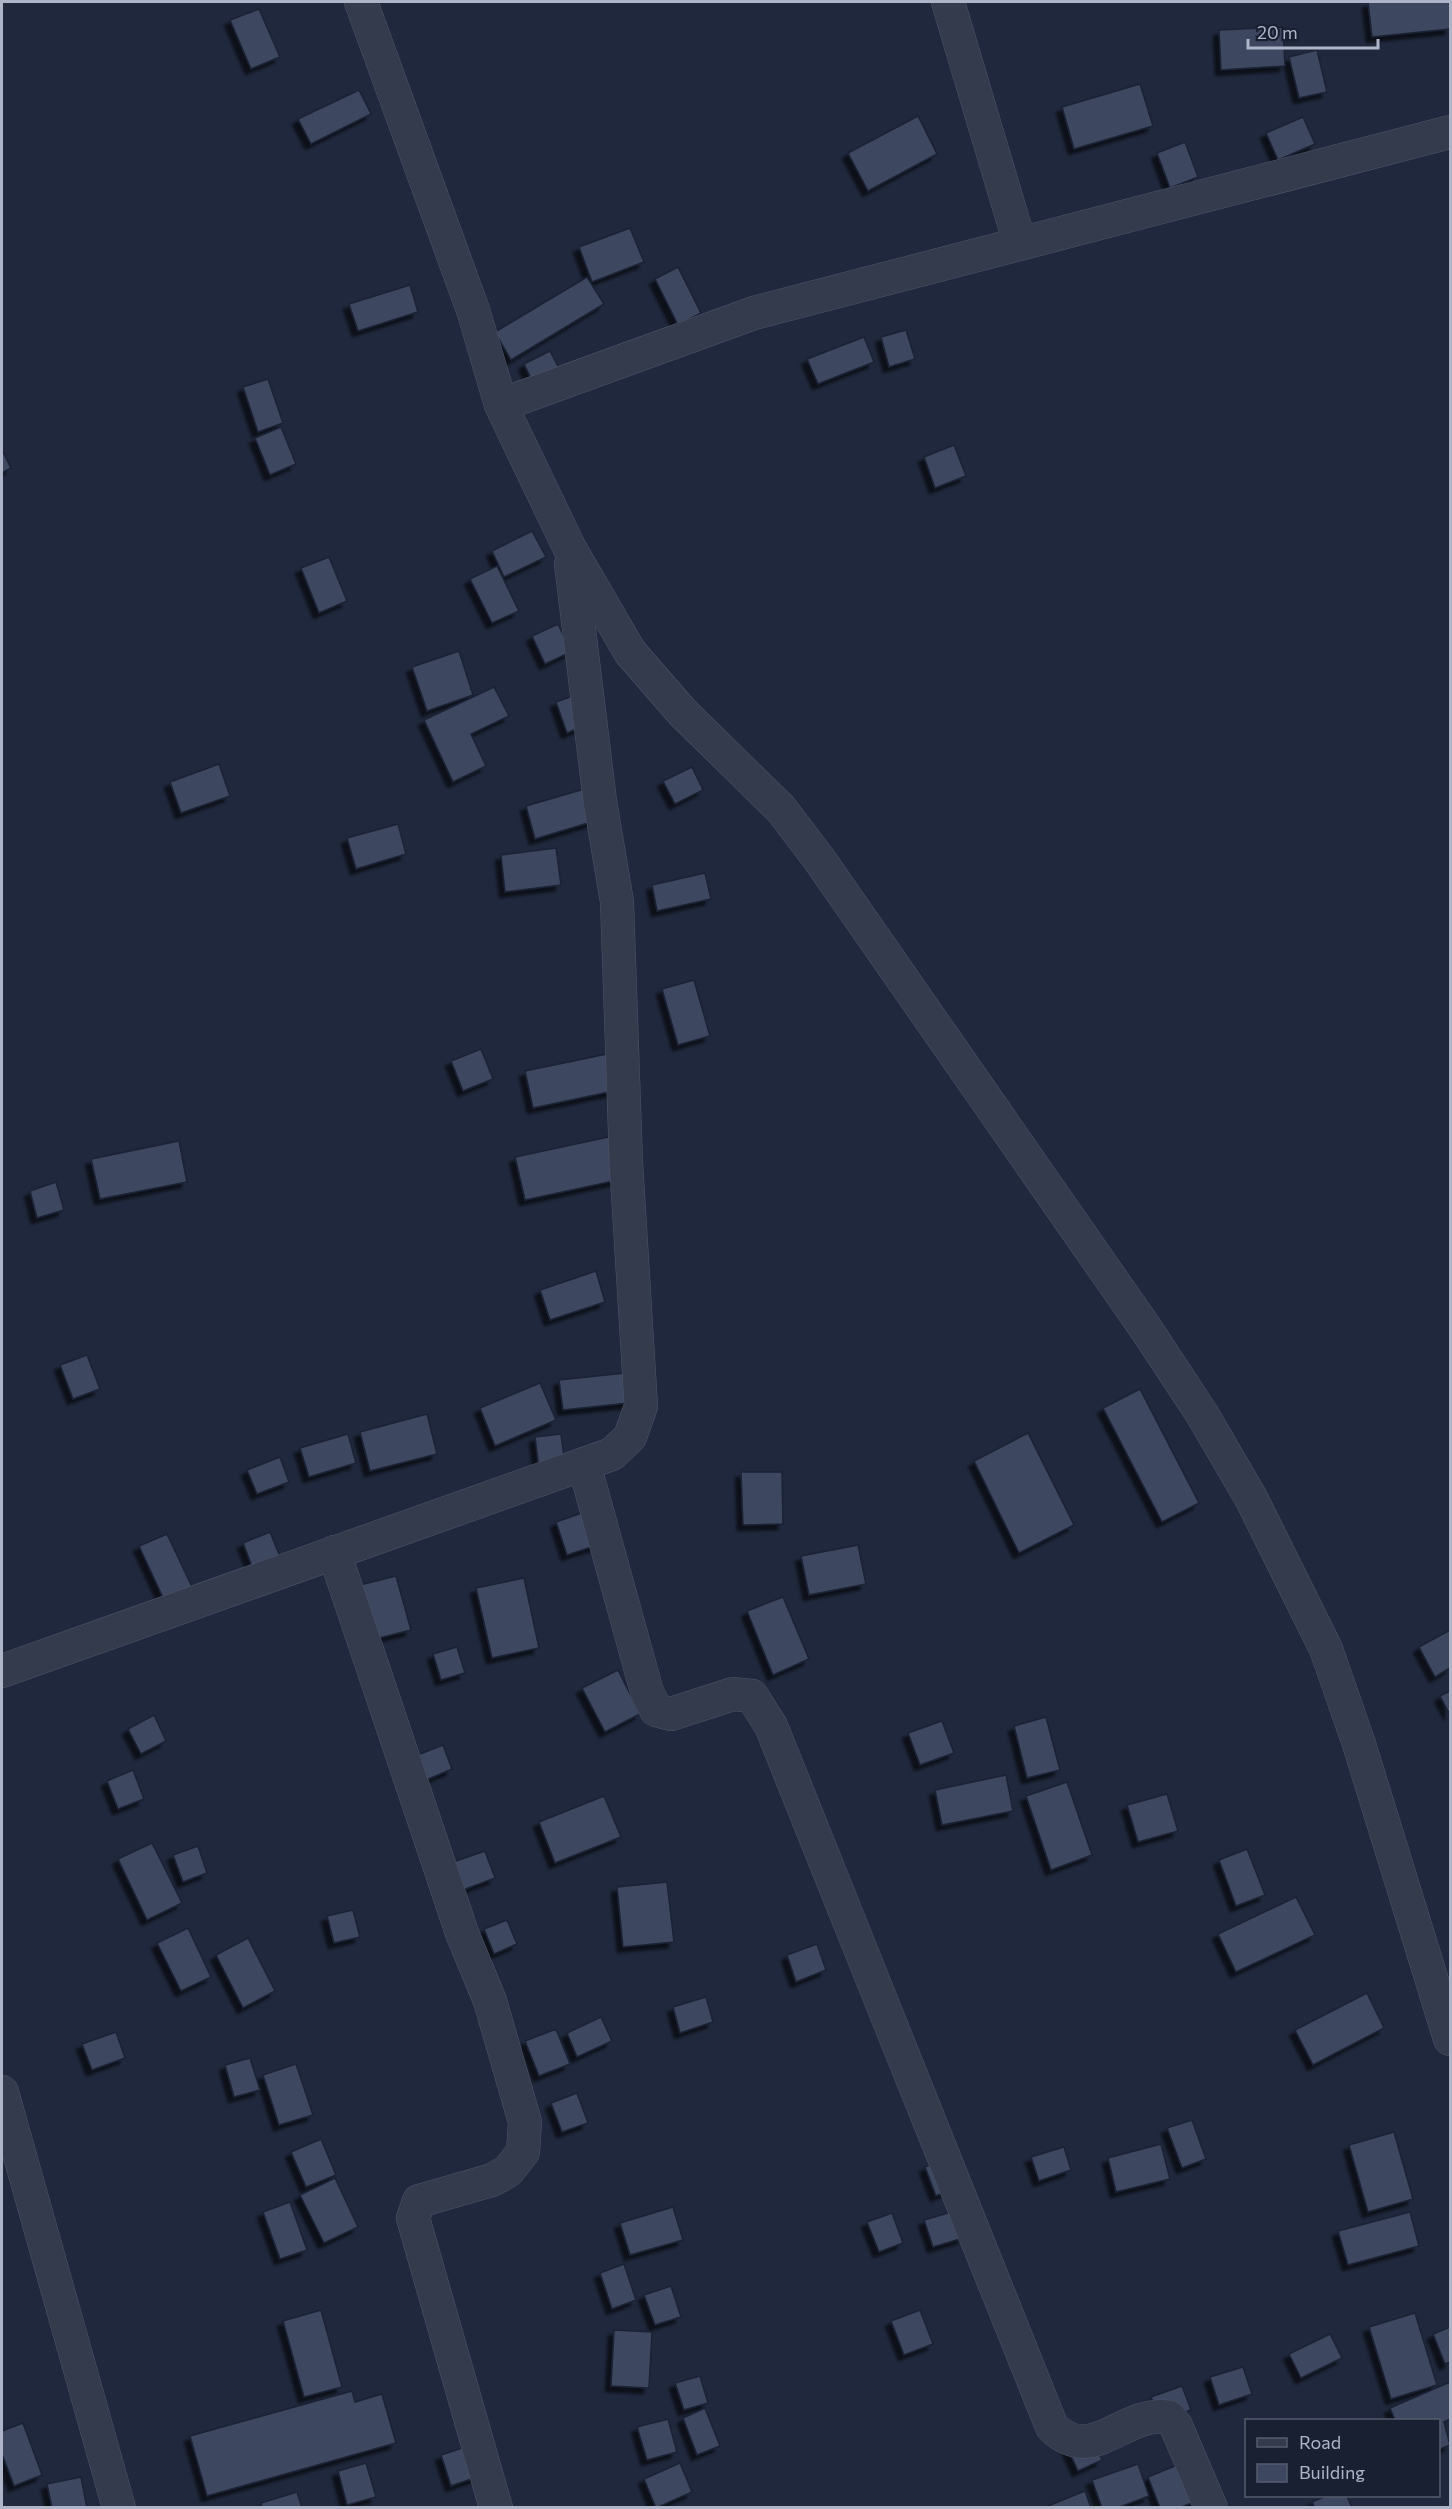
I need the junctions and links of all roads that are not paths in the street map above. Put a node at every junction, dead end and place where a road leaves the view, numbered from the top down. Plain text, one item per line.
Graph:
1 (361, 2) edge
2 (948, 2) edge
3 (1450, 132) edge
4 (1020, 244) junction
5 (501, 405) junction
6 (569, 547) junction
7 (584, 1464) junction
8 (334, 1552) junction
9 (2, 1671) edge
10 (1450, 2039) edge
11 (2, 2092) edge
12 (119, 2508) edge
13 (496, 2508) edge
14 (1211, 2508) edge

1 - 5 street
2 - 4 street
3 - 4 street
4 - 5 street
5 - 6 street
6 - 7 street
6 - 10 street
7 - 8 street
7 - 14 street
8 - 9 street
8 - 13 street
11 - 12 street

